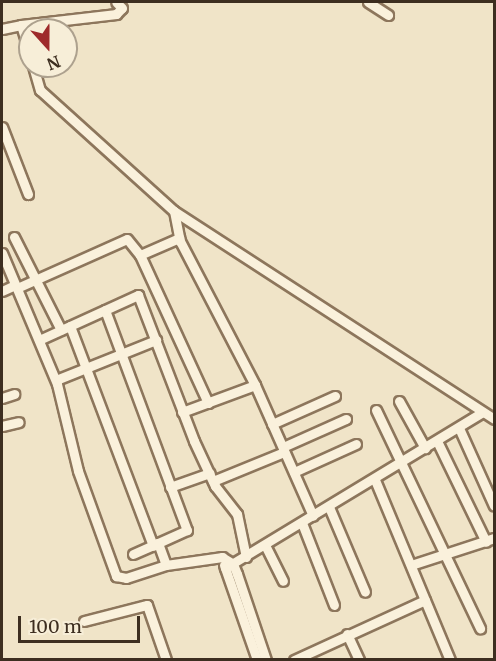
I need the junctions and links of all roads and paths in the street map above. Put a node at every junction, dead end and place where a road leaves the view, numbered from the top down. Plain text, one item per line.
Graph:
1 (116, 2) edge
2 (368, 2) edge
3 (388, 15) dead end
4 (78, 18) edge
5 (18, 26) edge
6 (2, 29) edge
7 (36, 78) edge
8 (2, 127) edge
9 (28, 194) dead end
10 (174, 211) junction
11 (14, 237) dead end
12 (180, 238) junction
13 (2, 253) edge
14 (140, 255) junction
15 (36, 280) junction
16 (16, 286) junction
17 (2, 291) edge
18 (105, 310) junction
19 (66, 328) junction
20 (39, 340) junction
21 (156, 340) junction
22 (122, 354) junction
23 (86, 368) junction
24 (56, 380) junction
25 (255, 385) junction
26 (14, 394) dead end
27 (335, 396) dead end
28 (2, 398) edge
29 (399, 401) dead end
30 (208, 402) junction
31 (376, 410) dead end
32 (182, 412) junction
33 (483, 412) junction
34 (346, 419) dead end
35 (495, 419) edge
36 (19, 422) dead end
37 (272, 424) junction
38 (2, 426) edge
39 (459, 428) junction
40 (437, 441) junction
41 (356, 444) dead end
42 (425, 448) junction
43 (284, 449) junction
44 (403, 462) junction
45 (294, 472) junction
46 (211, 477) junction
47 (375, 480) junction
48 (170, 487) junction
49 (495, 506) edge
50 (329, 507) junction
51 (313, 516) junction
52 (302, 523) junction
53 (490, 540) edge
54 (155, 544) junction
55 (265, 545) junction
56 (444, 553) junction
57 (133, 554) dead end
58 (246, 556) junction
59 (166, 565) junction
60 (411, 565) junction
61 (229, 566) junction
62 (283, 582) dead end
63 (365, 592) dead end
64 (425, 600) junction
65 (334, 605) dead end
66 (84, 621) dead end
67 (480, 628) dead end
68 (347, 634) junction
69 (166, 660) edge
70 (257, 660) edge
71 (266, 660) edge
72 (294, 660) edge
73 (359, 660) edge
74 (450, 660) edge

1 - 4 street
2 - 3 street
5 - 6 street
7 - 10 street
8 - 9 street
10 - 12 street
10 - 33 street
11 - 15 street
12 - 14 street
12 - 25 street
13 - 16 street
14 - 15 street
14 - 30 street
15 - 16 street
15 - 19 street
16 - 17 street
16 - 20 street
18 - 19 street
18 - 21 street
18 - 22 street
19 - 20 street
19 - 23 street
20 - 24 street
21 - 22 street
21 - 32 street
22 - 23 street
22 - 48 street
23 - 24 street
23 - 54 street
24 - 59 street
25 - 30 street
25 - 37 street
26 - 28 street
27 - 37 street
29 - 42 street
30 - 32 street
31 - 44 street
32 - 46 street
33 - 35 street
33 - 39 street
34 - 43 street
36 - 38 street
37 - 43 street
39 - 40 street
39 - 49 street
40 - 42 street
40 - 53 street
41 - 45 street
42 - 44 street
43 - 45 street
43 - 46 street
44 - 47 street
44 - 56 street
45 - 51 street
46 - 48 street
46 - 58 street
47 - 50 street
47 - 60 street
48 - 54 street
50 - 51 street
50 - 63 street
51 - 52 street
52 - 55 street
52 - 65 street
53 - 56 street
54 - 57 street
54 - 59 street
55 - 58 street
55 - 62 street
56 - 60 street
56 - 67 street
58 - 61 street
59 - 61 street
60 - 64 street
61 - 70 street
61 - 71 street
64 - 68 street
64 - 74 street
66 - 69 street
68 - 72 street
68 - 73 street

